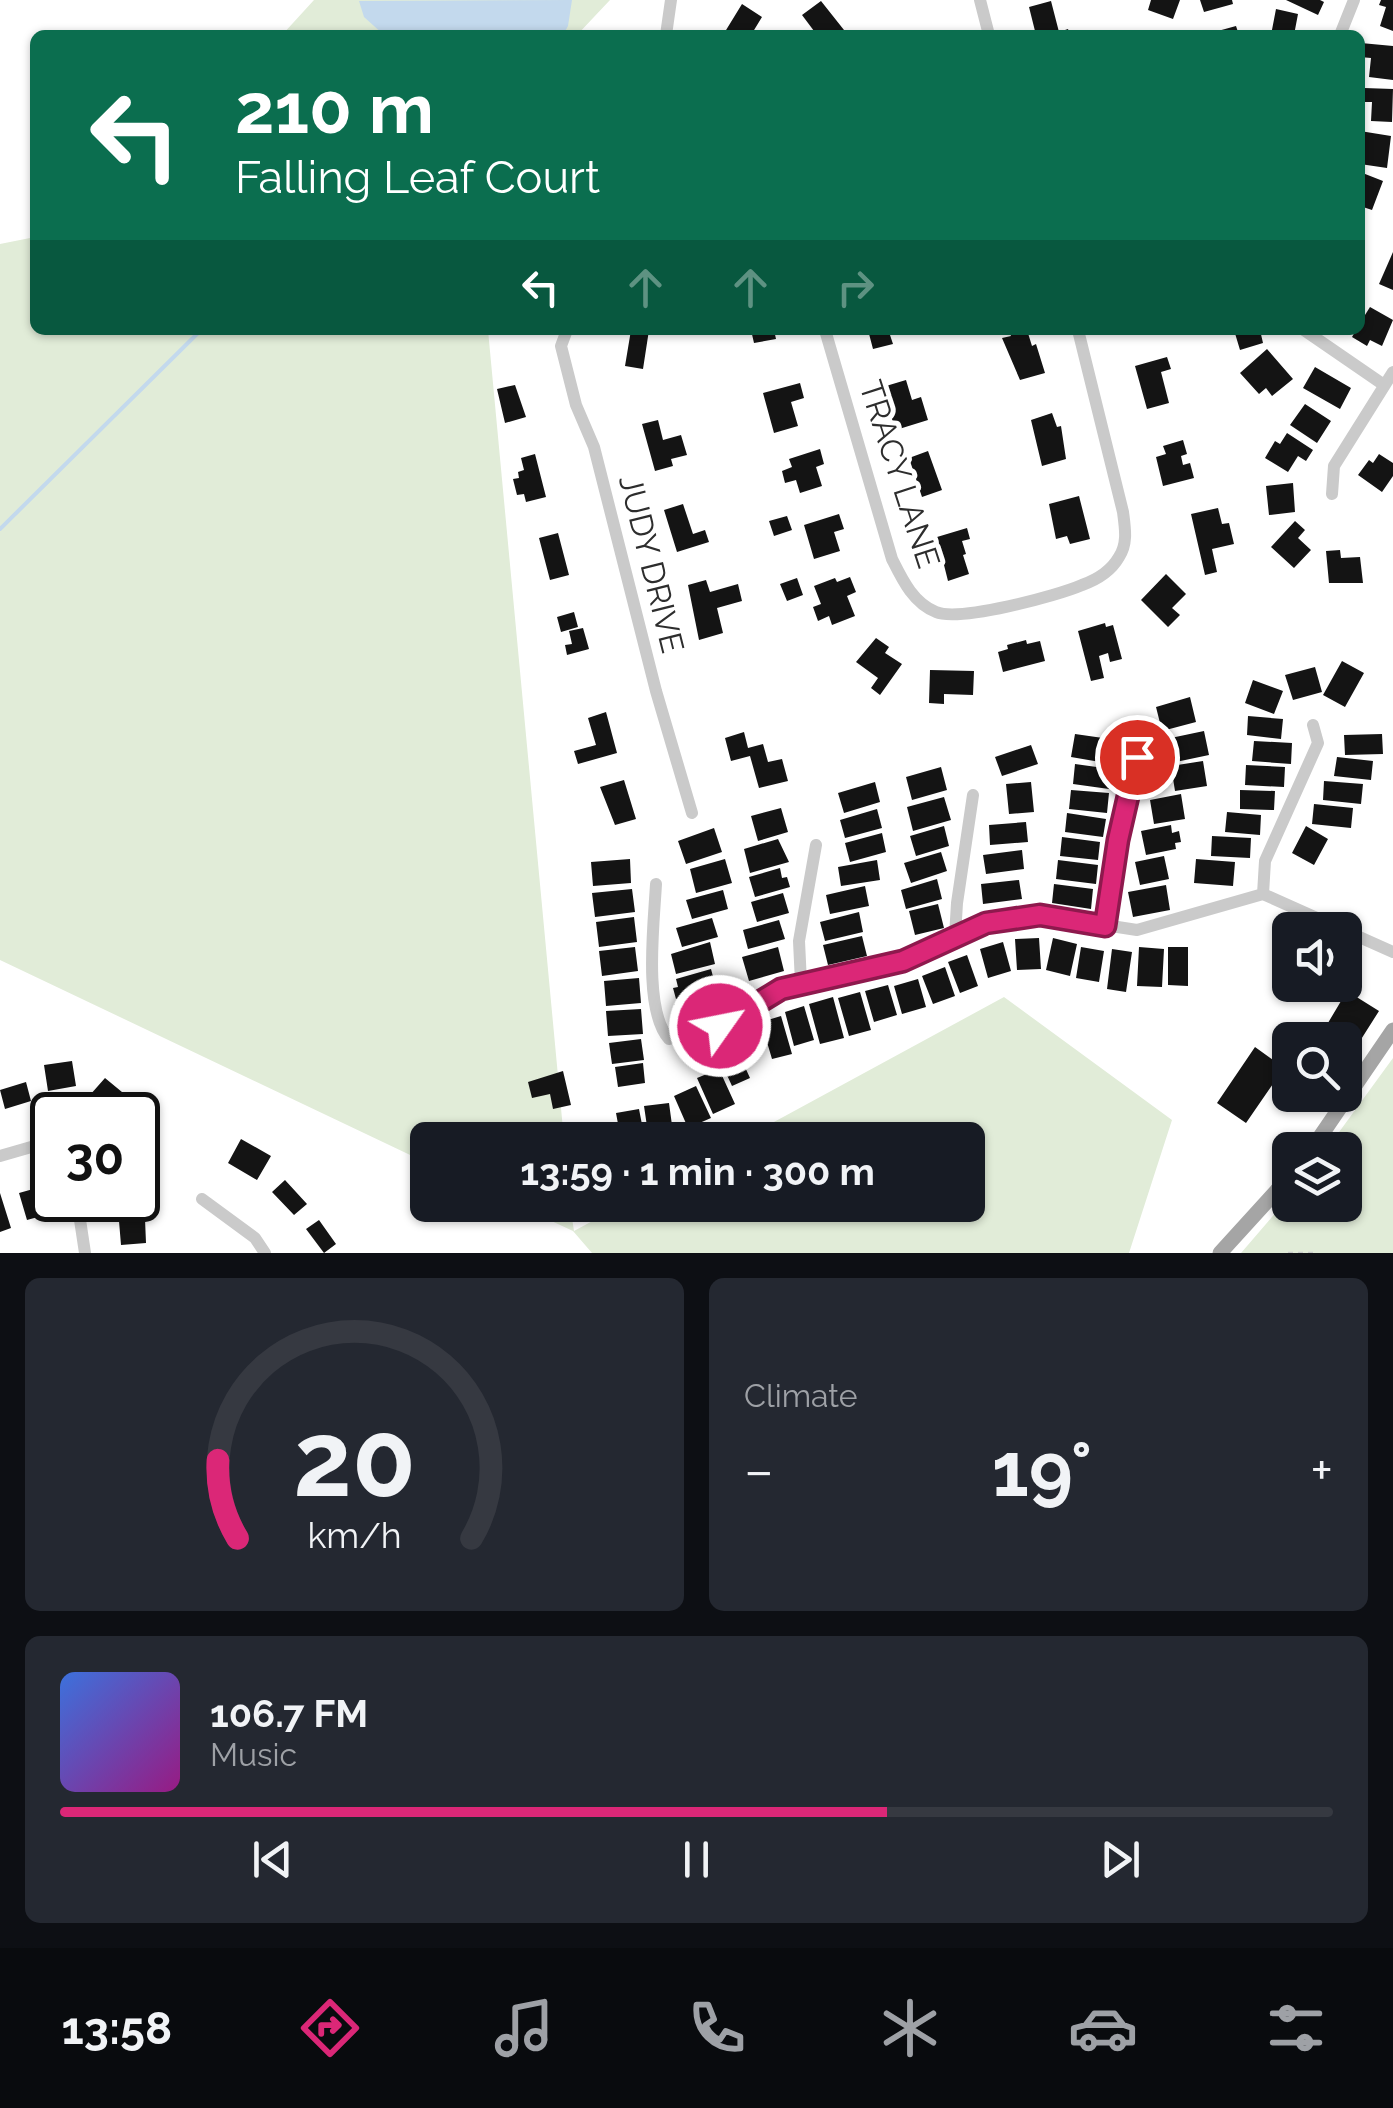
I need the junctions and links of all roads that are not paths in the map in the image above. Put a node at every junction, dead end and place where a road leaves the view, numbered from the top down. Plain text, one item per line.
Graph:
1 (671, 0) edge
2 (980, 0) edge
3 (1354, 0) edge
4 (667, 30) edge
5 (989, 30) edge
6 (1342, 30) edge
7 (565, 335) edge
8 (827, 335) edge
9 (1079, 335) edge
10 (1311, 335) edge
11 (1393, 372) edge
12 (1384, 386) junction
13 (1332, 494) dead end
14 (1313, 725) dead end
15 (1137, 757) dead end
16 (973, 795) dead end
17 (692, 813) dead end
18 (816, 845) dead end
19 (656, 884) dead end
20 (1263, 894) junction
21 (1105, 926) junction
22 (956, 936) junction
23 (1393, 952) edge
24 (801, 983) junction
25 (1393, 1030) edge
26 (1323, 1132) edge
27 (30, 1147) edge
28 (0, 1156) edge
29 (1272, 1196) edge
30 (202, 1199) dead end
31 (80, 1222) edge
32 (85, 1253) edge
33 (265, 1253) edge
34 (1220, 1253) edge

1 - 4 street
2 - 5 street
3 - 6 street
7 - 17 street, JUDY DRIVE
8 - 9 street, TRACY LANE
10 - 12 street
11 - 12 street
12 - 13 street
14 - 20 street
15 - 21 street
16 - 22 street
18 - 24 street
19 - 24 street
20 - 21 street
20 - 23 street
21 - 22 street
22 - 24 street
25 - 26 main road
27 - 28 street
29 - 34 main road
30 - 33 street
31 - 32 street

